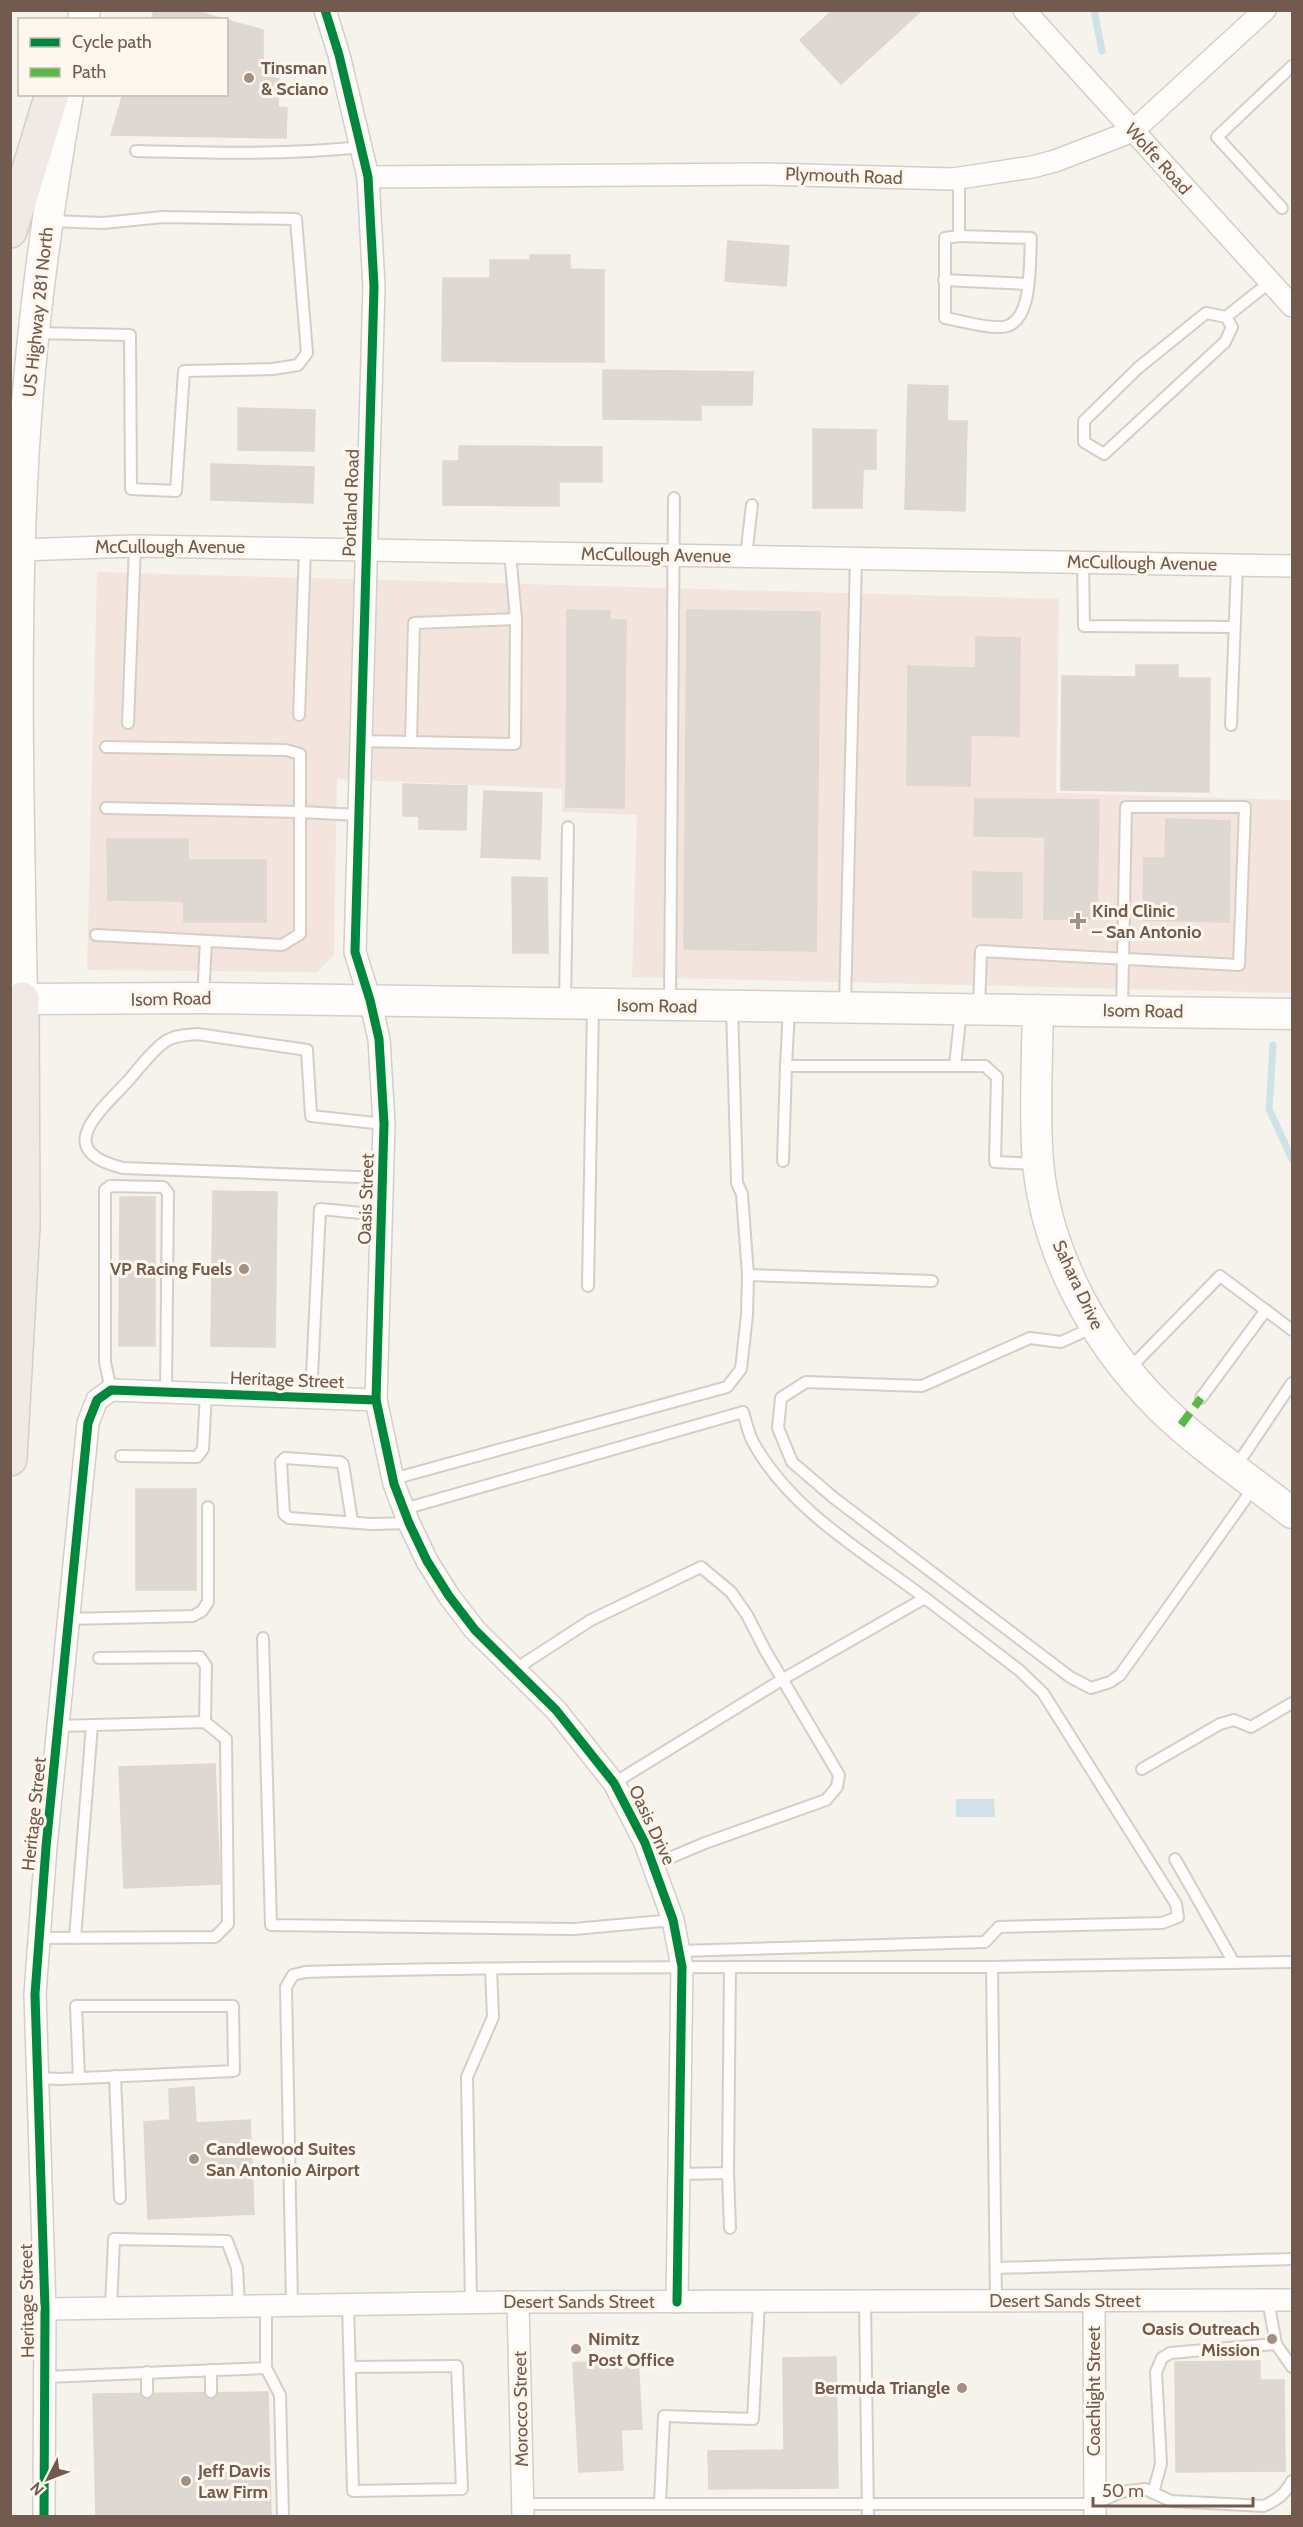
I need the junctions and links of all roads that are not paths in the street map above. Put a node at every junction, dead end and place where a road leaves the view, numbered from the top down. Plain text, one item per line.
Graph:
1 (325, 10) edge
2 (1024, 10) edge
3 (1265, 10) edge
4 (1293, 66) edge
5 (51, 96) edge
6 (68, 96) edge
7 (1133, 131) junction
8 (363, 147) junction
9 (136, 151) dead end
10 (368, 177) junction
11 (959, 178) junction
12 (1282, 208) dead end
13 (47, 221) junction
14 (10, 231) edge
15 (959, 236) junction
16 (944, 280) junction
17 (1270, 282) junction
18 (1027, 284) junction
19 (1293, 306) edge
20 (1226, 317) junction
21 (34, 333) junction
22 (674, 498) dead end
23 (752, 505) dead end
24 (135, 546) junction
25 (305, 549) junction
26 (20, 550) junction
27 (366, 550) junction
28 (510, 552) junction
29 (674, 555) junction
30 (746, 556) junction
31 (856, 558) junction
32 (1083, 562) junction
33 (1237, 565) junction
34 (1293, 566) edge
35 (516, 619) junction
36 (1234, 627) junction
37 (299, 715) dead end
38 (128, 723) dead end
39 (1231, 724) dead end
40 (362, 741) junction
41 (411, 741) junction
42 (106, 747) dead end
43 (106, 808) dead end
44 (300, 812) junction
45 (358, 815) junction
46 (568, 827) dead end
47 (96, 935) dead end
48 (206, 941) junction
49 (1123, 958) junction
50 (14, 998) edge
51 (203, 998) junction
52 (370, 1000) junction
53 (579, 1005) junction
54 (670, 1005) junction
55 (732, 1007) junction
56 (789, 1008) junction
57 (845, 1008) junction
58 (970, 1010) junction
59 (1038, 1010) junction
60 (1122, 1011) junction
61 (1293, 1014) edge
62 (786, 1066) junction
63 (955, 1066) junction
64 (384, 1124) junction
65 (783, 1161) dead end
66 (1039, 1164) junction
67 (383, 1178) junction
68 (382, 1215) junction
69 (748, 1275) junction
70 (932, 1281) dead end
71 (588, 1286) dead end
72 (1266, 1310) junction
73 (1095, 1326) junction
74 (1293, 1330) edge
75 (1127, 1371) junction
76 (1293, 1383) edge
77 (111, 1390) junction
78 (166, 1392) junction
79 (206, 1393) junction
80 (311, 1397) junction
81 (1201, 1398) dead end
82 (376, 1400) junction
83 (121, 1456) dead end
84 (10, 1459) edge
85 (1245, 1476) junction
86 (393, 1479) junction
87 (208, 1507) dead end
88 (1293, 1513) edge
89 (406, 1516) junction
90 (352, 1521) junction
91 (925, 1598) junction
92 (68, 1619) junction
93 (263, 1638) dead end
94 (99, 1658) dead end
95 (514, 1670) junction
96 (783, 1679) junction
97 (1293, 1703) edge
98 (205, 1722) junction
99 (92, 1725) junction
100 (59, 1726) junction
101 (1142, 1769) dead end
102 (614, 1783) junction
103 (1175, 1859) dead end
104 (653, 1865) junction
105 (674, 1920) junction
106 (39, 1938) junction
107 (75, 1938) junction
108 (681, 1959) junction
109 (1293, 1962) edge
110 (1234, 1963) junction
111 (730, 1967) junction
112 (992, 1967) junction
113 (491, 1969) junction
114 (115, 2076) junction
115 (38, 2078) junction
116 (79, 2078) junction
117 (728, 2173) junction
118 (681, 2174) junction
119 (120, 2198) dead end
120 (730, 2228) dead end
121 (1293, 2259) edge
122 (996, 2268) junction
123 (1268, 2300) junction
124 (1293, 2300) edge
125 (1094, 2301) junction
126 (518, 2302) junction
127 (677, 2302) junction
128 (759, 2302) junction
129 (865, 2302) junction
130 (996, 2302) junction
131 (471, 2303) junction
132 (348, 2304) junction
133 (266, 2305) junction
134 (292, 2305) junction
135 (239, 2306) junction
136 (111, 2308) junction
137 (45, 2309) junction
138 (1276, 2344) junction
139 (350, 2367) junction
140 (1293, 2367) edge
141 (266, 2368) junction
142 (211, 2370) junction
143 (147, 2372) junction
144 (45, 2377) junction
145 (147, 2392) dead end
146 (211, 2392) dead end
147 (1293, 2481) edge
148 (1153, 2493) junction
149 (660, 2504) junction
150 (868, 2504) junction
151 (523, 2510) edge
152 (1095, 2510) edge
153 (44, 2517) edge
154 (283, 2517) edge
155 (868, 2517) edge

1 - 8 street, Portland Road
2 - 7 street, Wolfe Road
3 - 7 street, Plymouth Road
4 - 12 lane
5 - 14 highway
6 - 13 street, US Highway 281 North
7 - 11 street, Plymouth Road
7 - 17 street, Wolfe Road
8 - 9 lane
8 - 10 street, Portland Road
10 - 11 street, Plymouth Road
10 - 27 street, Portland Road
11 - 15 lane
13 - 21 street, US Highway 281 North
13 - 21 lane
15 - 16 lane
15 - 18 lane
16 - 18 lane
16 - 18 lane
17 - 19 street, Wolfe Road
17 - 20 lane
20 - 20 lane
21 - 26 street, US Highway 281 North
22 - 29 lane
23 - 30 lane
24 - 25 street, McCullough Avenue
24 - 26 street, McCullough Avenue
24 - 38 lane
25 - 27 street, McCullough Avenue
25 - 37 lane
26 - 50 street, US Highway 281 North
27 - 28 street, McCullough Avenue
27 - 40 street, Portland Road
28 - 29 street, McCullough Avenue
28 - 35 lane
29 - 30 street, McCullough Avenue
29 - 54 lane
30 - 31 street, McCullough Avenue
31 - 32 street, McCullough Avenue
31 - 57 lane
32 - 33 street, McCullough Avenue
32 - 36 lane
33 - 34 street, McCullough Avenue
33 - 36 lane
35 - 41 lane
35 - 41 lane
36 - 39 lane
40 - 41 lane
40 - 45 street, Portland Road
42 - 44 lane
43 - 44 lane
44 - 45 lane
44 - 48 lane
45 - 52 street, Portland Road
46 - 53 lane
47 - 48 lane
48 - 51 lane
49 - 49 lane
49 - 58 lane
49 - 60 lane
50 - 51 street, Isom Road
50 - 84 highway
51 - 52 street, Isom Road
52 - 53 street, Isom Road
52 - 64 street, Oasis Street
53 - 54 street, Isom Road
53 - 71 lane
54 - 55 street, Isom Road
55 - 56 street, Isom Road
55 - 69 lane
56 - 57 street, Isom Road
56 - 62 lane
57 - 58 street, Isom Road
58 - 59 street, Isom Road
58 - 63 lane
59 - 60 street, Isom Road
59 - 66 street, Sahara Drive
60 - 61 street, Isom Road
62 - 63 lane
62 - 65 lane
63 - 66 lane
64 - 67 street, Oasis Street
64 - 67 lane
66 - 73 street, Sahara Drive
67 - 68 street, Oasis Street
68 - 80 lane
68 - 82 street, Oasis Street
69 - 70 lane
69 - 86 lane
72 - 74 lane
72 - 75 lane
72 - 81 lane
73 - 75 street, Sahara Drive
73 - 85 lane
75 - 85 street, Sahara Drive
76 - 85 lane
77 - 78 street, Heritage Street
77 - 78 lane
77 - 92 street, Heritage Street
78 - 79 street, Heritage Street
79 - 80 street, Heritage Street
79 - 83 lane
80 - 82 street, Heritage Street
82 - 86 street, Oasis Drive
85 - 88 street, Sahara Drive
86 - 89 street, Oasis Drive
87 - 92 lane
89 - 90 lane
89 - 91 lane
89 - 95 street, Oasis Drive
90 - 90 lane
91 - 96 lane
91 - 108 lane
92 - 100 street, Heritage Street
93 - 105 lane
94 - 98 lane
95 - 96 lane
95 - 102 street, Oasis Drive
96 - 102 lane
96 - 104 lane
97 - 101 lane
98 - 99 lane
98 - 107 lane
99 - 100 lane
99 - 107 lane
100 - 106 street, Heritage Street
102 - 104 street, Oasis Drive
103 - 110 lane
104 - 105 street, Oasis Drive
105 - 108 street, Oasis Drive
106 - 107 lane
106 - 115 street, Heritage Street
108 - 111 lane
108 - 113 lane
108 - 118 street, Oasis Drive
109 - 110 lane
110 - 112 lane
111 - 112 lane
111 - 117 lane
112 - 122 lane
113 - 131 lane
113 - 134 lane
114 - 116 lane
114 - 116 lane
114 - 119 lane
115 - 116 lane
115 - 137 street, Heritage Street
117 - 118 lane
117 - 120 lane
118 - 127 street, Oasis Drive
121 - 122 lane
122 - 130 lane
123 - 124 street, Desert Sands Street
123 - 125 street, Desert Sands Street
123 - 138 lane
125 - 130 street, Desert Sands Street
125 - 152 street, Coachlight Street
126 - 127 street, Desert Sands Street
126 - 131 street, Desert Sands Street
126 - 151 street, Morocco Street
127 - 128 street, Desert Sands Street
128 - 129 street, Desert Sands Street
128 - 149 lane
129 - 130 street, Desert Sands Street
129 - 150 lane
131 - 132 street, Desert Sands Street
132 - 134 street, Desert Sands Street
132 - 139 lane
133 - 134 street, Desert Sands Street
133 - 135 street, Desert Sands Street
133 - 141 lane
135 - 136 street, Desert Sands Street
135 - 136 lane
136 - 137 street, Desert Sands Street
137 - 144 street, Heritage Street
138 - 140 lane
138 - 148 lane
139 - 139 lane
141 - 142 lane
141 - 154 lane
142 - 143 lane
142 - 146 lane
143 - 144 lane
143 - 145 lane
144 - 153 street, Heritage Street
147 - 148 lane
148 - 152 lane
149 - 150 lane
149 - 151 lane
150 - 152 lane
150 - 155 lane

